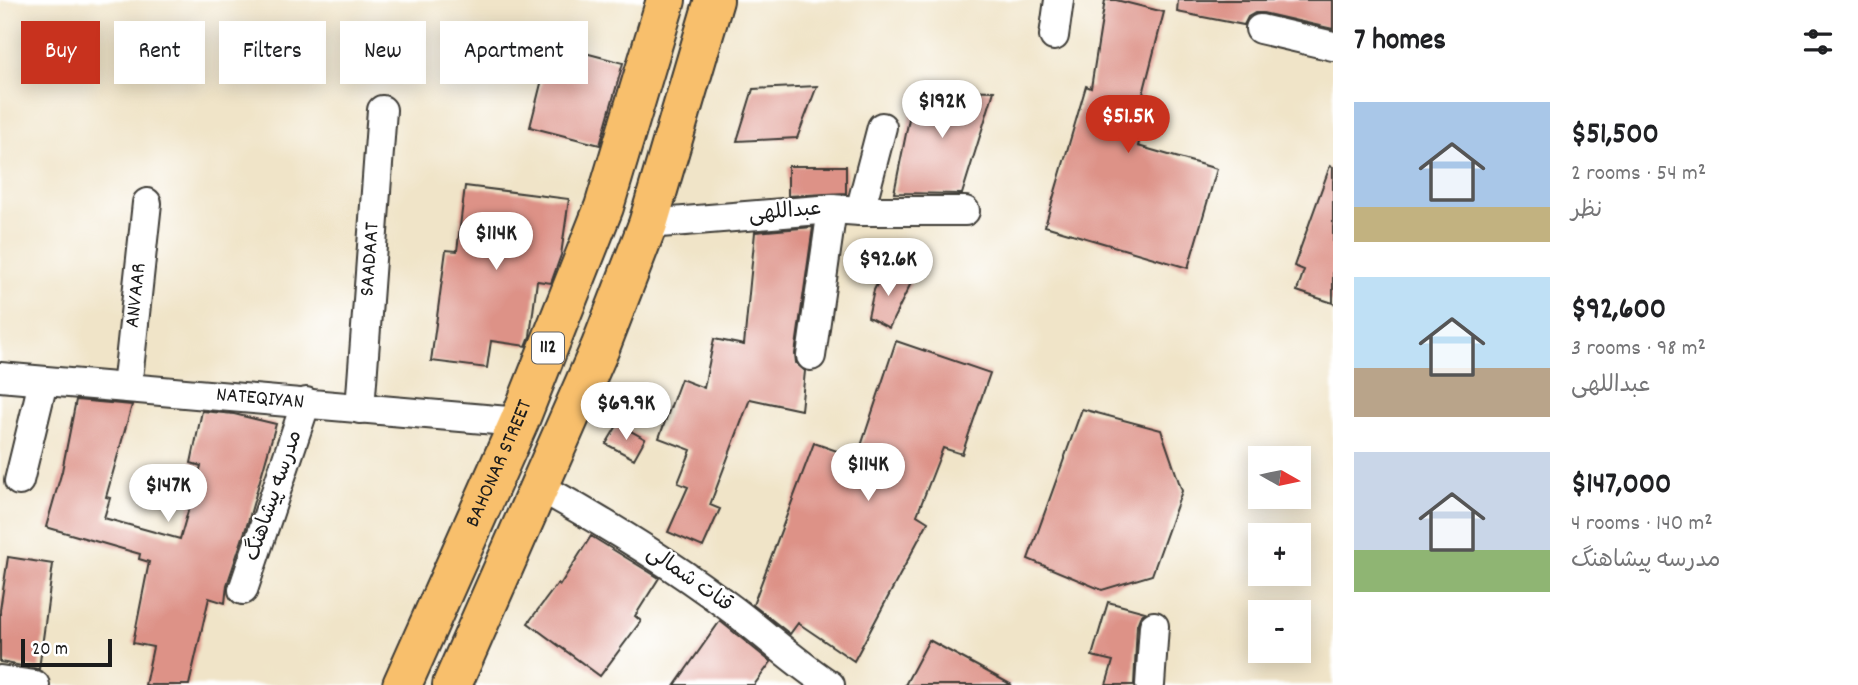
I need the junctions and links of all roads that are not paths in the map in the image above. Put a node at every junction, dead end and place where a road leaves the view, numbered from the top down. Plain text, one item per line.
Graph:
1 (666, 0) edge
2 (714, 0) edge
3 (1059, 0) edge
4 (1260, 29) dead end
5 (1054, 36) dead end
6 (1333, 46) edge
7 (382, 110) dead end
8 (882, 127) dead end
9 (147, 203) dead end
10 (832, 209) junction
11 (860, 211) junction
12 (965, 211) dead end
13 (648, 224) junction
14 (811, 356) dead end
15 (0, 376) edge
16 (43, 382) junction
17 (127, 387) junction
18 (306, 402) junction
19 (360, 409) junction
20 (519, 422) junction
21 (19, 481) dead end
22 (540, 487) junction
23 (243, 590) dead end
24 (1154, 626) dead end
25 (0, 680) edge
26 (35, 685) edge
27 (402, 685) edge
28 (452, 685) edge
29 (830, 685) edge
30 (1150, 685) edge

1 - 20 main road, BAHONAR STREET / 112
2 - 13 main road, 112
3 - 5 street
4 - 6 street
7 - 19 street, SAADAAT
8 - 11 street
9 - 17 street, ANVAAR
10 - 11 street, عبداللهی
10 - 13 street, عبداللهی
10 - 14 street
11 - 12 street, عبداللهی
13 - 22 main road, 112
15 - 16 street, NATEQIYAN
16 - 17 street, NATEQIYAN
16 - 21 street
17 - 18 street, NATEQIYAN
18 - 19 street, NATEQIYAN
18 - 23 street, مدرسه پیشاهنگ
19 - 20 street, NATEQIYAN
20 - 27 main road, BAHONAR STREET / 112
22 - 28 main road, 112
22 - 29 street, قنات شمالى
24 - 30 street
25 - 26 street

